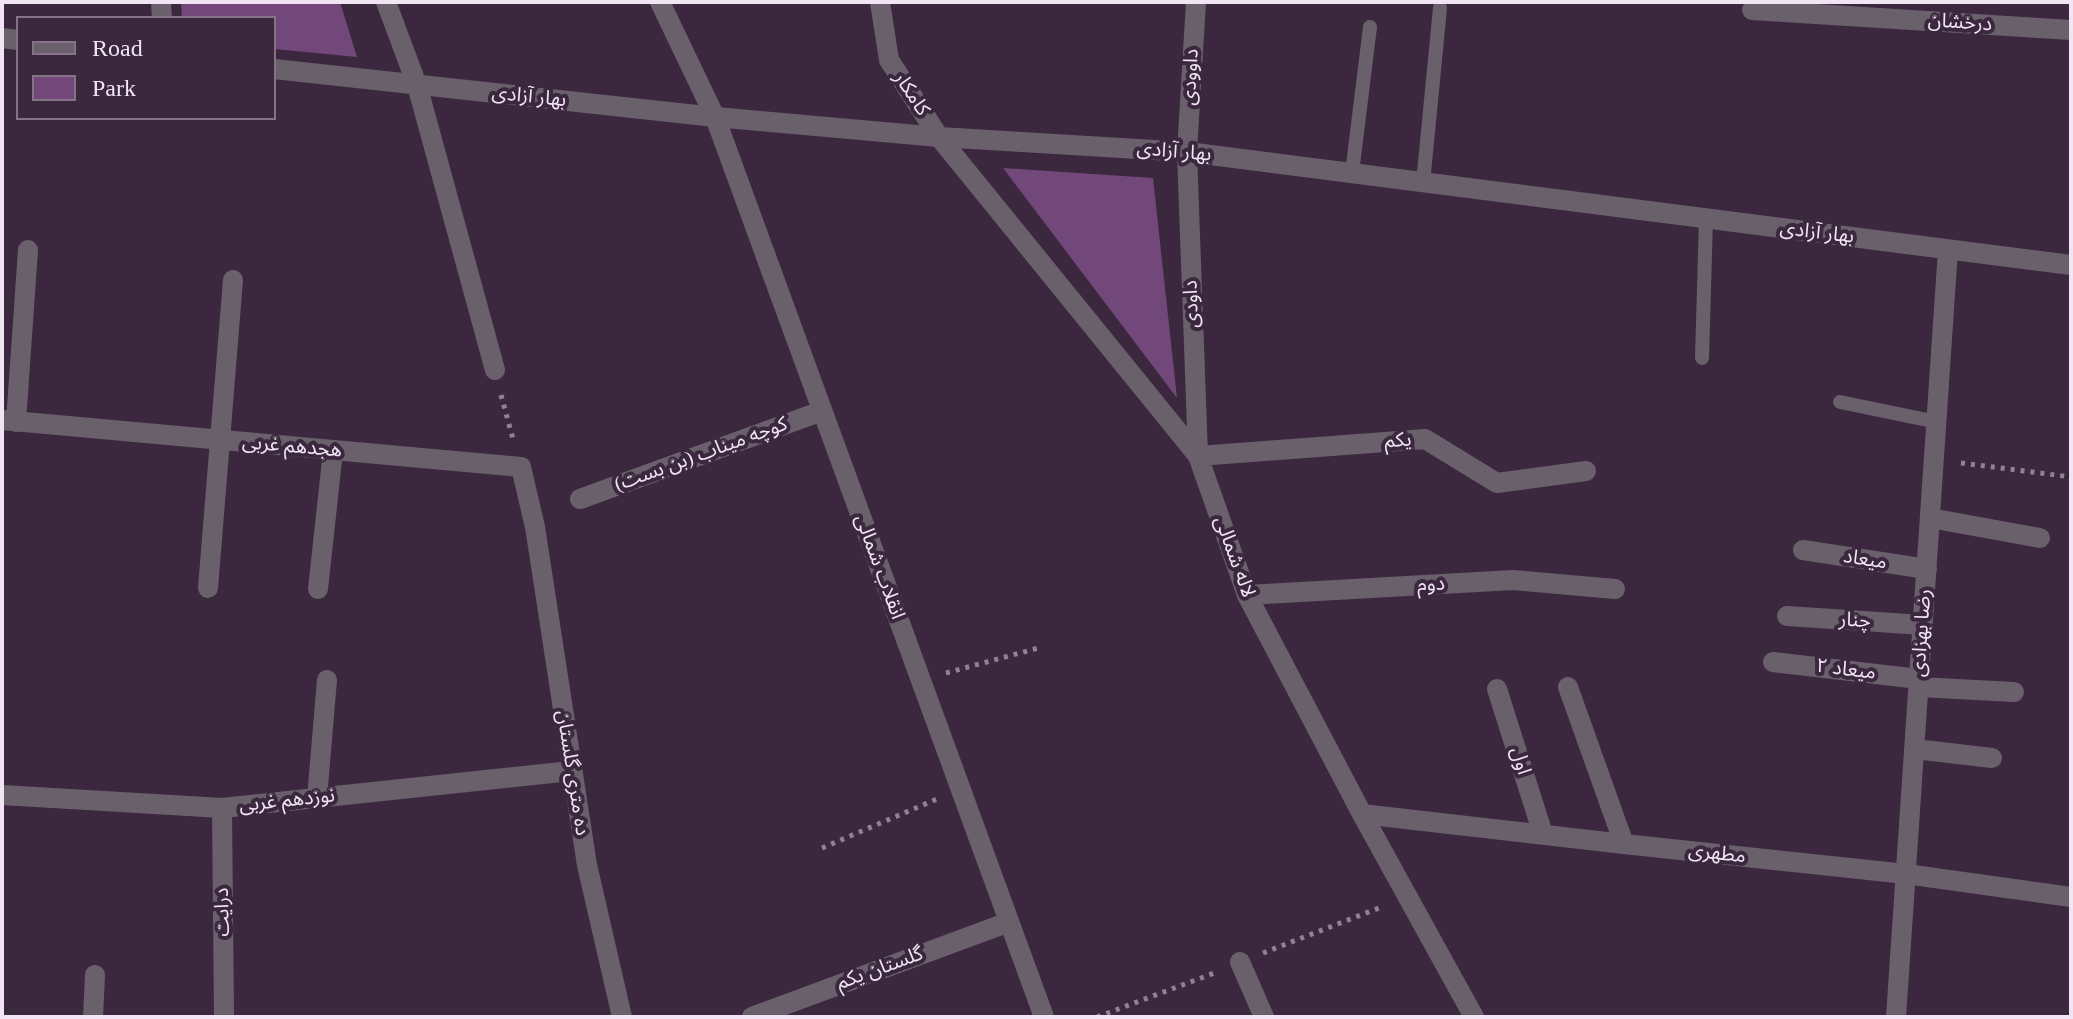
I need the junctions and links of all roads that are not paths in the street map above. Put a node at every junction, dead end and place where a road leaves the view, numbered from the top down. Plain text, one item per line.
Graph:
1 (386, 2) edge
2 (660, 2) edge
3 (880, 2) edge
4 (1196, 2) edge
5 (1440, 8) dead end
6 (1752, 10) dead end
7 (1370, 27) dead end
8 (2071, 30) edge
9 (276, 69) edge
10 (417, 85) junction
11 (715, 117) junction
12 (939, 137) junction
13 (1187, 152) junction
14 (1352, 173) junction
15 (1423, 183) junction
16 (1706, 219) junction
17 (28, 250) dead end
18 (1948, 250) junction
19 (2071, 265) edge
20 (233, 280) dead end
21 (1702, 358) dead end
22 (495, 370) road end
23 (1840, 402) dead end
24 (822, 411) junction
25 (9, 421) edge
26 (1937, 422) junction
27 (219, 440) junction
28 (333, 451) junction
29 (1198, 456) junction
30 (1586, 471) dead end
31 (580, 499) dead end
32 (1930, 518) junction
33 (535, 527) joint
34 (2040, 538) dead end
35 (1803, 550) dead end
36 (1927, 569) junction
37 (208, 588) dead end
38 (318, 589) dead end
39 (1615, 589) dead end
40 (1247, 595) junction
41 (1787, 616) dead end
42 (1923, 625) junction
43 (1773, 662) dead end
44 (327, 680) dead end
45 (1919, 683) junction
46 (1568, 687) dead end
47 (1497, 689) dead end
48 (2014, 692) dead end
49 (1915, 749) junction
50 (1992, 758) dead end
51 (571, 771) junction
52 (2, 795) edge
53 (317, 798) junction
54 (222, 808) junction
55 (1362, 814) junction
56 (1543, 834) junction
57 (1624, 844) junction
58 (1906, 874) junction
59 (2071, 897) edge
60 (1009, 922) junction
61 (1240, 962) dead end
62 (95, 975) dead end
63 (93, 1017) edge
64 (224, 1017) edge
65 (622, 1017) edge
66 (752, 1017) edge
67 (1044, 1017) edge
68 (1264, 1017) edge
69 (1474, 1017) edge
70 (1896, 1017) edge

1 - 10 street
2 - 11 street, انقلاب شمالی
3 - 12 street, کامکار
4 - 13 street, داوودی
5 - 15 lane
6 - 8 street, درخشان
7 - 14 lane
9 - 10 street, بهار آزادی
10 - 11 street, بهار آزادی
10 - 22 street
11 - 12 street, بهار آزادی
11 - 24 street, انقلاب شمالی
12 - 13 street, بهار آزادی
12 - 29 street, لاله شمالی
13 - 14 street, بهار آزادی
13 - 29 street, داودی
14 - 15 street, بهار آزادی
15 - 16 street, بهار آزادی
16 - 18 street, بهار آزادی
16 - 21 lane
17 - 25 street
18 - 19 street, بهار آزادی
18 - 26 street, رضا بهزادی
20 - 27 street
23 - 26 lane
24 - 31 street, کوچه میناب (بن بست)
24 - 60 street, انقلاب شمالی
25 - 27 street, هجدهم غربی
26 - 32 street, رضا بهزادی
27 - 28 street, هجدهم غربی
27 - 37 street
28 - 33 street, هجدهم غربی
28 - 38 street
29 - 30 street, یکم
29 - 40 street, لاله شمالی
32 - 34 street
32 - 36 street, رضا بهزادی
33 - 51 street, ده متری گلستان
35 - 36 street, میعاد
36 - 42 street, رضا بهزادی
39 - 40 street, دوم
40 - 55 street, لاله شمالی
41 - 42 street, چنار
42 - 45 street, رضا بهزادی
43 - 45 street, میعاد ۲
44 - 53 street
45 - 48 street, میعاد ۲
45 - 49 street, رضا بهزادی
46 - 57 street
47 - 56 street, اول
49 - 50 street
49 - 58 street, رضا بهزادی
51 - 53 street, نوزدهم غربی
51 - 65 street, ده متری گلستان
52 - 54 street, نوزدهم غربی
53 - 54 street, نوزدهم غربی
54 - 64 street, درایت
55 - 56 street, مطهری
55 - 69 street, لاله شمالی
56 - 57 street, مطهری
57 - 58 street, مطهری
58 - 59 street, مطهری
58 - 70 street, رضا بهزادی
60 - 66 street, گلستان یکم
60 - 67 street, انقلاب شمالی
61 - 68 street
62 - 63 street

